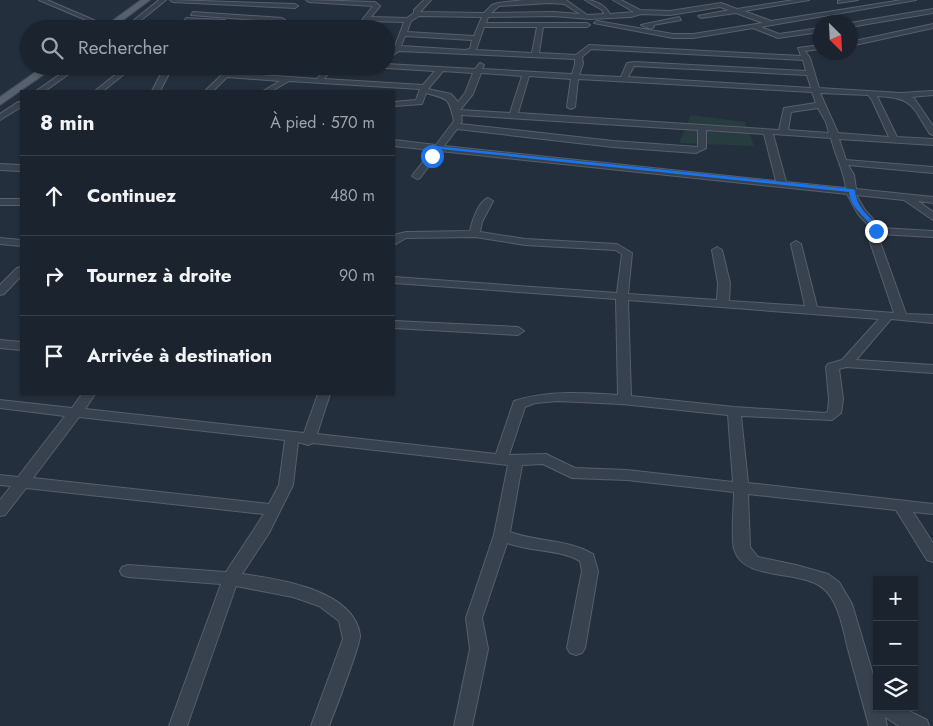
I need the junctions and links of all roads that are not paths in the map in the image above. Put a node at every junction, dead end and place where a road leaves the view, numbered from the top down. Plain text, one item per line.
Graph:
1 (42, 0) edge
2 (146, 0) edge
3 (155, 0) edge
4 (163, 0) edge
5 (173, 0) edge
6 (302, 0) edge
7 (309, 0) edge
8 (428, 0) edge
9 (588, 0) edge
10 (616, 0) edge
11 (806, 0) edge
12 (855, 0) edge
13 (877, 0) edge
14 (913, 0) edge
15 (797, 1) junction
16 (208, 2) junction
17 (840, 2) dead end
18 (887, 4) junction
19 (294, 6) junction
20 (726, 6) edge
21 (741, 10) junction
22 (933, 11) edge
23 (638, 12) junction
24 (193, 14) junction
25 (418, 14) junction
26 (828, 14) junction
27 (916, 14) junction
28 (486, 15) junction
29 (608, 16) junction
30 (696, 17) junction
31 (367, 19) joint
32 (90, 20) edge
33 (120, 20) edge
34 (122, 20) edge
35 (137, 20) edge
36 (186, 20) edge
37 (282, 20) joint
38 (408, 20) junction
39 (933, 21) edge
40 (450, 22) junction
41 (587, 22) junction
42 (710, 23) dead end
43 (772, 23) junction
44 (858, 23) edge
45 (483, 25) junction
46 (540, 26) junction
47 (753, 26) junction
48 (933, 26) edge
49 (858, 27) edge
50 (634, 29) junction
51 (672, 31) junction
52 (813, 31) edge
53 (402, 34) junction
54 (703, 34) junction
55 (798, 34) junction
56 (445, 36) junction
57 (630, 36) dead end
58 (688, 36) junction
59 (884, 36) junction
60 (476, 38) junction
61 (813, 42) edge
62 (858, 42) edge
63 (813, 47) edge
64 (396, 49) joint
65 (470, 52) junction
66 (479, 52) junction
67 (693, 52) junction
68 (535, 56) junction
69 (578, 57) junction
70 (806, 58) junction
71 (395, 66) edge
72 (441, 69) junction
73 (478, 71) junction
74 (810, 73) junction
75 (526, 74) junction
76 (41, 75) edge
77 (50, 75) edge
78 (63, 75) edge
79 (120, 75) edge
80 (164, 75) edge
81 (226, 75) joint
82 (324, 75) edge
83 (575, 76) junction
84 (288, 79) junction
85 (624, 79) junction
86 (320, 81) junction
87 (336, 82) junction
88 (425, 88) junction
89 (815, 89) junction
90 (25, 90) edge
91 (29, 90) edge
92 (41, 90) edge
93 (100, 90) edge
94 (157, 90) edge
95 (210, 90) edge
96 (269, 90) edge
97 (339, 90) edge
98 (870, 93) junction
99 (933, 93) edge
100 (20, 94) edge
101 (901, 95) junction
102 (20, 97) edge
103 (20, 104) edge
104 (395, 104) edge
105 (820, 105) junction
106 (571, 107) dead end
107 (3, 110) edge
108 (20, 111) edge
109 (457, 111) junction
110 (513, 115) junction
111 (455, 126) junction
112 (702, 129) junction
113 (933, 132) edge
114 (768, 133) junction
115 (782, 134) junction
116 (834, 137) junction
117 (894, 139) junction
118 (573, 140) junction
119 (933, 142) edge
120 (395, 143) edge
121 (438, 147) junction
122 (564, 160) junction
123 (842, 162) junction
124 (0, 167) edge
125 (20, 168) edge
126 (933, 170) edge
127 (417, 176) dead end
128 (781, 182) junction
129 (852, 190) junction
130 (906, 197) junction
131 (933, 200) edge
132 (488, 201) dead end
133 (0, 202) edge
134 (20, 202) edge
135 (933, 217) edge
136 (876, 231) junction
137 (476, 234) junction
138 (933, 234) edge
139 (0, 241) edge
140 (395, 241) edge
141 (20, 243) edge
142 (796, 244) dead end
143 (717, 250) dead end
144 (20, 271) edge
145 (395, 280) edge
146 (0, 292) edge
147 (622, 297) junction
148 (723, 304) junction
149 (812, 310) junction
150 (887, 317) junction
151 (902, 318) junction
152 (933, 319) edge
153 (395, 324) edge
154 (518, 331) dead end
155 (0, 344) edge
156 (20, 346) edge
157 (846, 363) junction
158 (933, 369) edge
159 (88, 395) edge
160 (323, 395) edge
161 (625, 400) junction
162 (0, 404) edge
163 (734, 411) junction
164 (74, 413) junction
165 (300, 439) junction
166 (508, 460) junction
167 (0, 480) edge
168 (22, 482) junction
169 (741, 489) junction
170 (900, 505) junction
171 (933, 509) edge
172 (274, 510) junction
173 (0, 511) edge
174 (502, 535) junction
175 (933, 556) edge
176 (128, 571) dead end
177 (231, 578) junction
178 (576, 648) dead end
179 (873, 688) edge
180 (878, 711) edge
181 (891, 711) edge
182 (178, 726) edge
183 (320, 726) edge
184 (463, 726) edge
185 (878, 726) edge
186 (920, 726) edge

1 - 32 street
2 - 33 main road
3 - 34 main road
4 - 35 street
5 - 16 street
6 - 19 street
7 - 31 street
8 - 25 street
9 - 29 street
10 - 23 street
11 - 15 street
12 - 17 street
13 - 18 street
14 - 18 street
15 - 21 street
15 - 26 street
16 - 19 street
16 - 24 street
18 - 26 street
18 - 27 street
19 - 37 street
20 - 21 street
20 - 23 street
20 - 30 street
20 - 47 street
21 - 43 street
22 - 27 street
23 - 29 street
24 - 36 street
24 - 37 street
25 - 38 street
25 - 40 street
26 - 43 street
27 - 39 street
27 - 44 street
28 - 40 street
28 - 41 street
28 - 41 street
28 - 45 street
29 - 41 street
30 - 42 street
30 - 51 street
31 - 38 street
38 - 53 street
40 - 56 street
41 - 46 street
41 - 50 street
43 - 47 street
43 - 55 street
45 - 46 street
45 - 60 street
46 - 68 street
47 - 54 street
47 - 55 street
48 - 59 street
49 - 59 street
50 - 57 street
50 - 58 street
51 - 54 street
51 - 58 street
52 - 55 street
53 - 56 street
53 - 64 street
54 - 58 street
55 - 61 street
56 - 60 street
58 - 67 street
59 - 62 street
60 - 65 street
63 - 70 street
64 - 65 street
65 - 66 street
66 - 68 street
66 - 73 street
67 - 69 street
67 - 70 street
68 - 69 street
69 - 83 street
70 - 74 street
71 - 72 street
72 - 73 street
72 - 88 street
73 - 75 street
73 - 109 street
74 - 85 street
74 - 89 street
75 - 83 street
75 - 110 street
76 - 90 main road
77 - 91 main road
78 - 92 street
79 - 93 street
80 - 94 street
81 - 84 street
81 - 95 street
82 - 86 street
83 - 85 street
83 - 106 street
84 - 86 street
84 - 96 street
85 - 89 street
86 - 87 street
87 - 88 street
87 - 97 street
88 - 104 street
88 - 109 street
89 - 98 street
89 - 105 street
98 - 101 street
98 - 117 street
99 - 101 street
100 - 107 main road
101 - 113 street
102 - 107 main road
103 - 107 street
105 - 115 street
105 - 116 street
107 - 108 street
109 - 110 street
109 - 111 street
110 - 112 street
111 - 118 street
111 - 121 street
112 - 114 street
112 - 118 street
114 - 115 street
114 - 128 street
115 - 116 street
116 - 117 street
116 - 123 street
117 - 119 street
118 - 122 street
120 - 121 street
121 - 122 street
121 - 127 street
122 - 128 street
123 - 126 street
123 - 129 street
124 - 125 street
128 - 129 street
129 - 130 street
129 - 136 street
130 - 131 street
130 - 135 street
132 - 137 street
133 - 134 street
136 - 138 street
136 - 151 street
137 - 140 street
137 - 147 street
139 - 141 street
142 - 149 street
143 - 148 street
144 - 146 street
145 - 147 street
147 - 148 street
147 - 161 street
148 - 149 street
149 - 150 street
150 - 151 street
150 - 157 street
151 - 152 street
153 - 154 street
155 - 156 street
157 - 158 street
157 - 163 street
159 - 164 street
160 - 165 street
161 - 163 street
161 - 166 street
162 - 164 street
163 - 169 street
164 - 165 street
164 - 168 street
165 - 166 street
165 - 172 street
166 - 169 street
166 - 174 street
167 - 168 street
168 - 172 street
168 - 173 street
169 - 170 street
169 - 179 street
170 - 171 street
170 - 175 street
172 - 177 street
174 - 178 street
174 - 184 street
176 - 177 street
177 - 182 street
177 - 183 street
180 - 185 street
181 - 186 street

